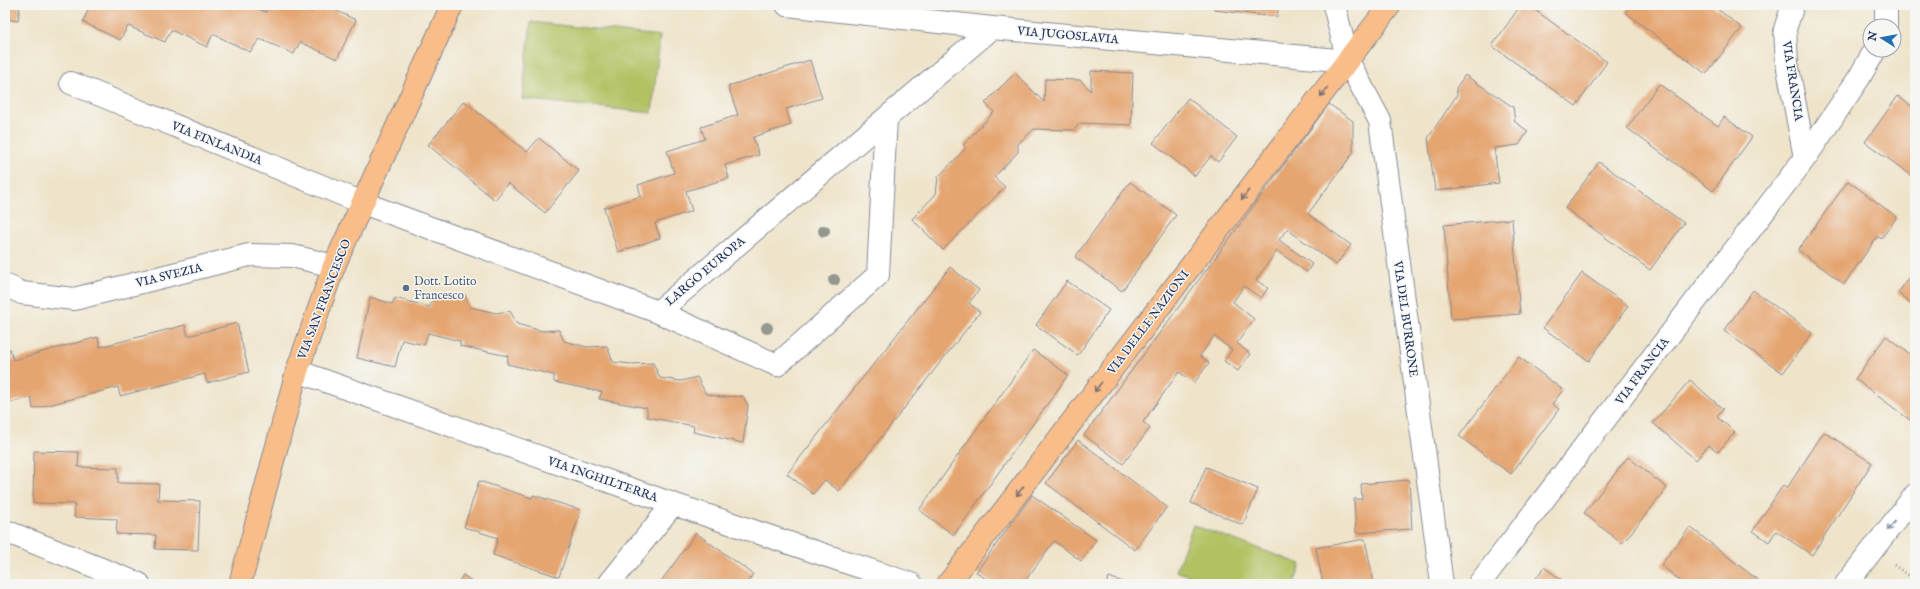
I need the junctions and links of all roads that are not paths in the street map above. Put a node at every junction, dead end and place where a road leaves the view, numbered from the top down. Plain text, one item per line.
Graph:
1 (452, 5) edge
2 (787, 5) edge
3 (1334, 5) edge
4 (1390, 5) edge
5 (1792, 5) edge
6 (1886, 5) edge
7 (913, 12) edge
8 (1886, 18) edge
9 (992, 28) junction
10 (1870, 58) edge
11 (1348, 61) junction
12 (71, 83) dead end
13 (886, 118) junction
14 (1806, 158) junction
15 (363, 203) junction
16 (334, 266) junction
17 (5, 285) edge
18 (658, 312) junction
19 (297, 371) junction
20 (1915, 495) edge
21 (674, 504) junction
22 (5, 531) edge
23 (139, 584) edge
24 (240, 584) edge
25 (608, 584) edge
26 (911, 584) edge
27 (948, 584) edge
28 (1442, 584) edge
29 (1480, 584) edge
30 (1846, 584) edge

1 - 15 main road, VIA SAN FRANCESCO
2 - 7 street, VIA JUGOSLAVIA
3 - 11 street, VIA DEL BURRONE
4 - 11 main road, VIA DELLE NAZIONI
5 - 14 street, VIA FRANCIA
6 - 8 street
7 - 9 street, VIA JUGOSLAVIA
9 - 11 street, VIA JUGOSLAVIA
9 - 13 street, LARGO EUROPA
10 - 14 street, VIA FRANCIA
11 -> 27 main road, VIA DELLE NAZIONI
11 - 28 street, VIA DEL BURRONE
12 - 15 street, VIA FINLANDIA
13 - 18 street, LARGO EUROPA
13 - 18 street
14 - 29 street, VIA FRANCIA
15 - 16 main road, VIA SAN FRANCESCO
15 - 18 street, LARGO EUROPA
16 - 17 street, VIA SVEZIA
16 - 19 main road, VIA SAN FRANCESCO
19 - 21 street, VIA INGHILTERRA
19 - 24 main road, VIA SAN FRANCESCO
20 -> 30 street
21 - 25 street
21 - 26 street, VIA INGHILTERRA
22 - 23 street

